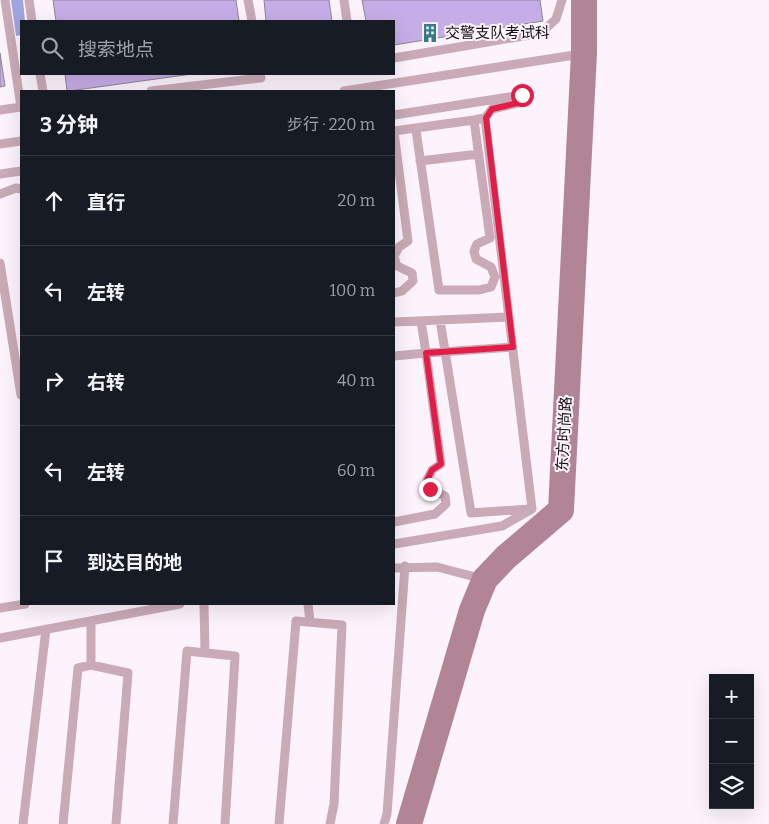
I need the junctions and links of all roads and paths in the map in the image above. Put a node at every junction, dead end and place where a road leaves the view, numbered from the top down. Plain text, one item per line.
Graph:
1 (5, 0) edge
2 (29, 0) edge
3 (248, 0) edge
4 (344, 0) edge
5 (562, 0) edge
6 (584, 0) edge
7 (32, 20) edge
8 (252, 20) edge
9 (347, 20) edge
10 (584, 53) junction
11 (395, 58) edge
12 (40, 75) edge
13 (260, 75) edge
14 (43, 90) edge
15 (159, 90) edge
16 (350, 90) edge
17 (20, 100) edge
18 (20, 107) edge
19 (0, 110) edge
20 (395, 115) edge
21 (486, 118) junction
22 (474, 120) junction
23 (416, 130) junction
24 (395, 132) edge
25 (20, 141) edge
26 (0, 144) edge
27 (395, 148) edge
28 (479, 154) junction
29 (420, 161) junction
30 (396, 164) edge
31 (17, 171) edge
32 (0, 174) edge
33 (18, 188) edge
34 (0, 194) edge
35 (395, 255) edge
36 (395, 260) edge
37 (0, 263) edge
38 (395, 293) edge
39 (509, 316) junction
40 (440, 320) junction
41 (420, 321) junction
42 (395, 322) edge
43 (513, 347) junction
44 (445, 352) junction
45 (426, 353) junction
46 (395, 356) edge
47 (20, 389) edge
48 (532, 509) junction
49 (395, 522) edge
50 (395, 544) edge
51 (405, 566) junction
52 (395, 568) edge
53 (485, 579) junction
54 (20, 605) edge
55 (175, 605) edge
56 (204, 605) edge
57 (308, 605) edge
58 (0, 608) edge
59 (91, 621) junction
60 (310, 622) junction
61 (46, 629) junction
62 (0, 638) edge
63 (204, 653) junction
64 (91, 665) junction
65 (23, 824) edge
66 (63, 824) edge
67 (116, 824) edge
68 (173, 824) edge
69 (225, 824) edge
70 (279, 824) edge
71 (330, 824) edge
72 (384, 824) edge
73 (409, 824) edge

1 - 17 lane
2 - 7 lane
3 - 8 lane
4 - 9 lane
5 - 11 lane
6 - 10 main road, 东方时尚路
10 - 16 lane
10 - 53 main road, 东方时尚路
12 - 14 lane
13 - 15 lane
18 - 19 lane
20 - 21 lane
21 - 22 lane
21 - 39 lane
22 - 23 lane
22 - 28 lane
23 - 24 lane
23 - 29 lane
25 - 26 lane
27 - 30 lane
28 - 29 lane
28 - 29 lane
30 - 35 lane
31 - 32 lane
31 - 33 lane
33 - 34 lane
36 - 38 lane
37 - 47 lane
39 - 40 lane
39 - 43 lane
40 - 41 lane
40 - 44 lane
41 - 42 lane
41 - 45 lane
43 - 44 lane
43 - 48 lane
44 - 45 lane
44 - 48 lane
45 - 46 lane
45 - 49 lane
48 - 50 lane
51 - 52 lane
51 - 53 lane
51 - 72 lane
53 - 73 main road, 东方时尚路
54 - 58 lane
55 - 59 lane
56 - 63 lane
57 - 60 lane
59 - 61 lane
59 - 64 lane
60 - 70 lane
60 - 71 lane
61 - 62 lane
61 - 65 lane
63 - 68 lane
63 - 69 lane
64 - 66 lane
64 - 67 lane

